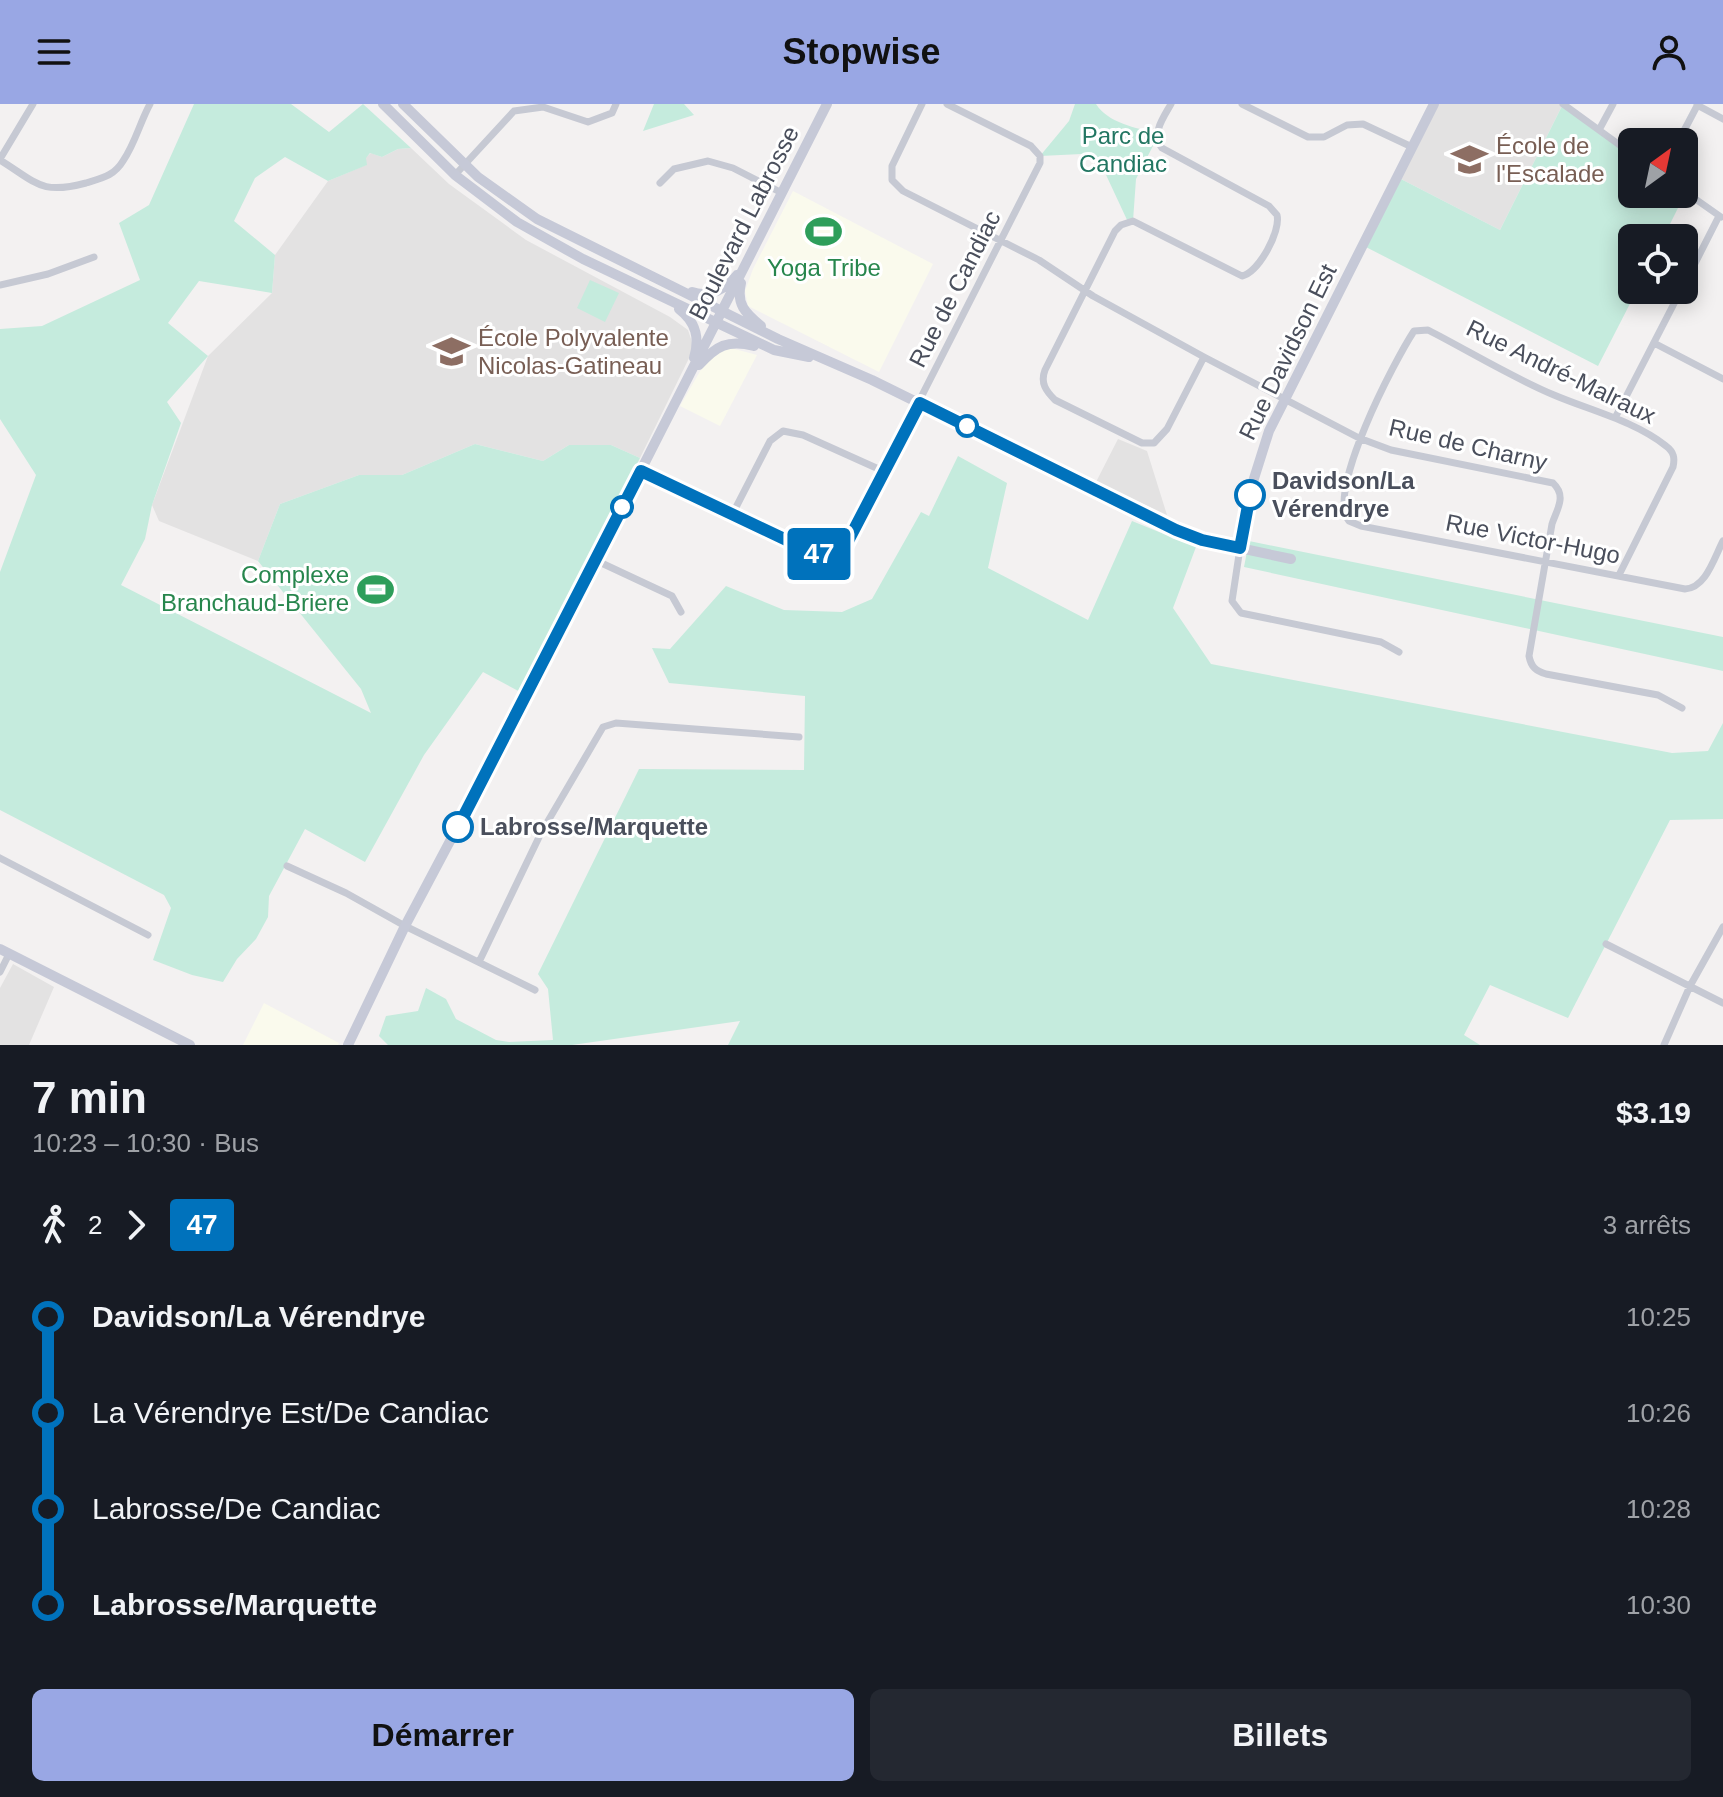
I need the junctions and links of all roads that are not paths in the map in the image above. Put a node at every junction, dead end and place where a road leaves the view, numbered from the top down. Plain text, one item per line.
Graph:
1 (33, 104) edge
2 (150, 104) edge
3 (383, 104) edge
4 (403, 104) edge
5 (616, 104) edge
6 (827, 104) edge
7 (922, 104) edge
8 (947, 104) edge
9 (1171, 104) edge
10 (1242, 104) edge
11 (1434, 104) edge
12 (1563, 104) edge
13 (1613, 104) edge
14 (1697, 105) edge
15 (542, 106) edge
16 (515, 108) edge
17 (1723, 119) edge
18 (1685, 128) edge
19 (1599, 130) junction
20 (1618, 144) edge
21 (1412, 147) junction
22 (0, 160) edge
23 (465, 164) junction
24 (455, 175) junction
25 (660, 183) dead end
26 (782, 193) junction
27 (1698, 201) edge
28 (1721, 217) edge
29 (1002, 242) junction
30 (94, 257) dead end
31 (750, 257) junction
32 (1698, 260) edge
33 (0, 285) edge
34 (670, 286) junction
35 (1084, 290) junction
36 (657, 294) junction
37 (1675, 304) edge
38 (722, 312) junction
39 (716, 323) junction
40 (1654, 343) junction
41 (776, 345) junction
42 (1204, 357) junction
43 (687, 379) junction
44 (1723, 379) edge
45 (1284, 400) junction
46 (920, 403) junction
47 (1615, 418) junction
48 (1359, 438) junction
49 (641, 471) junction
50 (883, 471) junction
51 (732, 515) junction
52 (1723, 541) edge
53 (1240, 548) junction
54 (1291, 559) dead end
55 (595, 560) junction
56 (1546, 561) junction
57 (1619, 575) junction
58 (681, 612) dead end
59 (1399, 652) dead end
60 (1682, 708) dead end
61 (799, 737) dead end
62 (0, 858) edge
63 (287, 866) dead end
64 (405, 926) junction
65 (1723, 927) edge
66 (148, 935) dead end
67 (1606, 944) dead end
68 (5, 951) edge
69 (479, 962) junction
70 (0, 972) edge
71 (1690, 986) junction
72 (535, 990) dead end
73 (1723, 1003) edge
74 (190, 1045) edge
75 (348, 1045) edge
76 (1664, 1045) edge

1 - 22 street
2 - 22 street
3 - 24 main road
4 - 23 main road
5 - 15 street
6 - 26 main road, Boulevard Labrosse
7 - 29 street, Rue de Charny
8 - 29 street, Rue de Candiac
9 - 35 street
10 - 21 street
11 - 21 main road, Rue Davidson Est
12 - 19 street
13 - 19 street
14 - 17 street
14 - 18 street
15 - 16 street
16 - 23 street
19 - 20 street
21 - 45 main road, Rue Davidson Est
23 - 24 street
23 - 34 main road
24 - 36 main road
25 - 26 street
26 - 31 main road, Boulevard Labrosse
27 - 28 street
28 - 32 street
29 - 35 street, Rue de Charny
29 - 46 street, Rue de Candiac
30 - 33 street
31 - 34 main road
31 - 38 main road, Boulevard Labrosse
31 - 41 main road
34 - 38 main road
35 - 42 street, Rue de Charny
35 - 42 street
36 - 39 main road
36 - 43 main road
37 - 40 street
38 - 39 main road, Boulevard Labrosse
38 - 41 main road
39 - 41 main road
39 - 43 main road, Boulevard Labrosse
40 - 44 street
40 - 47 street
41 - 43 main road
41 - 46 main road
42 - 45 street, Rue de Charny
43 - 49 main road, Boulevard Labrosse
45 - 48 street, Rue de Charny
45 - 53 main road, Rue Davidson Est
46 - 50 street, Rue de Candiac
46 - 53 main road
47 - 48 street, Rue André-Malraux
47 - 57 street, Rue André-Malraux
48 - 56 street, Rue de Charny
48 - 56 street, Rue Victor-Hugo
49 - 51 street, Rue de Candiac
49 - 55 main road, Boulevard Labrosse
50 - 51 street
50 - 51 street, Rue de Candiac
52 - 57 street, Rue Victor-Hugo
53 - 54 main road
53 - 59 street, Rue Davidson Est
55 - 58 street
55 - 64 main road, Boulevard Labrosse
56 - 57 street, Rue Victor-Hugo
56 - 60 street, Rue de Charny
61 - 69 street
62 - 66 street
63 - 64 street
64 - 69 street
64 - 75 main road, Boulevard Labrosse
65 - 71 street
67 - 71 street
68 - 70 street
68 - 74 main road
69 - 72 street
71 - 73 street
71 - 76 street

